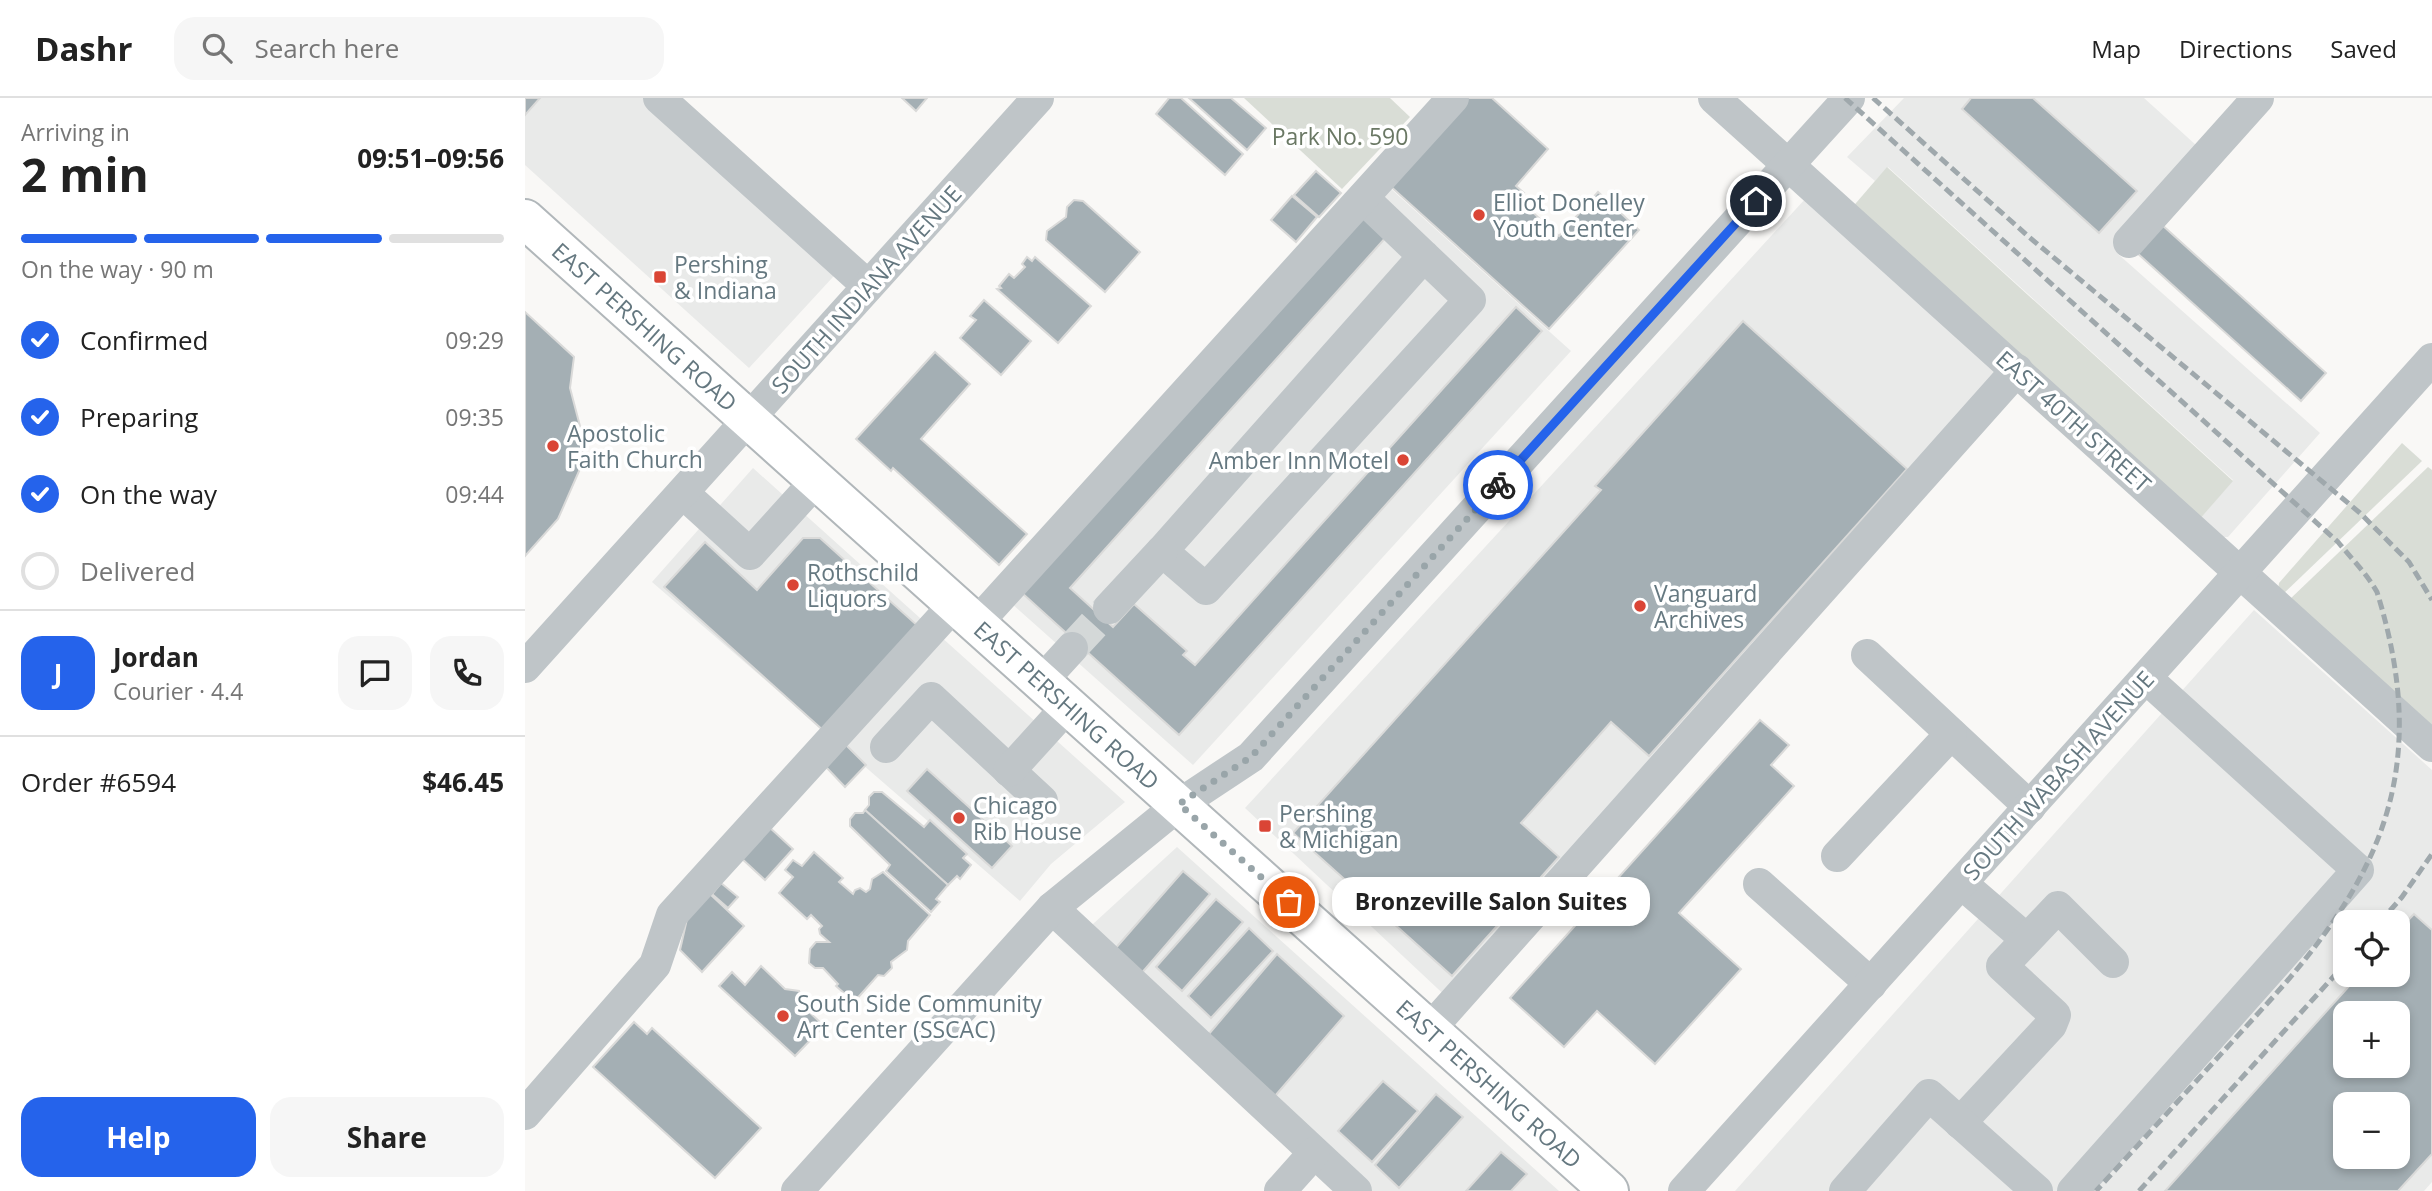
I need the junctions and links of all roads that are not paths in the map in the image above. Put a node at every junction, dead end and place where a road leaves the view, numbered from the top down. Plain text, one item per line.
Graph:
1 (659, 98) edge
2 (1038, 98) edge
3 (1453, 98) edge
4 (1714, 98) edge
5 (1849, 98) edge
6 (2257, 98) edge
7 (1788, 165) junction
8 (1363, 198) junction
9 (525, 219) edge
10 (2129, 242) dead end
11 (1424, 256) junction
12 (868, 286) junction
13 (2432, 359) edge
14 (2017, 370) junction
15 (750, 418) junction
16 (817, 480) junction
17 (683, 493) junction
18 (1161, 551) junction
19 (2241, 572) junction
20 (1109, 608) tunnel mouth
21 (965, 614) junction
22 (1072, 648) tunnel mouth
23 (1867, 655) dead end
24 (525, 667) edge
25 (2146, 678) junction
26 (1055, 694) junction
27 (1951, 734) junction
28 (2432, 746) edge
29 (886, 747) dead end
30 (1009, 771) junction
31 (1042, 801) dead end
32 (1179, 804) junction
33 (2030, 807) junction
34 (1837, 856) dead end
35 (1961, 883) junction
36 (1759, 884) dead end
37 (1052, 908) junction
38 (2026, 939) junction
39 (2113, 962) dead end
40 (1871, 984) junction
41 (1430, 1029) junction
42 (525, 1114) edge
43 (1960, 1123) junction
44 (1314, 1153) junction
45 (797, 1191) edge
46 (1280, 1191) edge
47 (1356, 1191) edge
48 (1609, 1191) edge
49 (1684, 1191) edge
50 (1845, 1191) edge
51 (2037, 1191) edge
52 (2073, 1191) edge

1 - 12 street
2 - 12 street, SOUTH INDIANA AVENUE
3 - 8 street
4 - 7 street, EAST 40TH STREET
5 - 7 street
6 - 10 street
7 - 14 street, EAST 40TH STREET
7 - 32 street
8 - 11 street
8 - 21 street
9 - 15 main road, EAST PERSHING ROAD
11 - 18 street
11 - 18 street
12 - 15 street, SOUTH INDIANA AVENUE
13 - 19 street, SOUTH WABASH AVENUE
14 - 19 street, EAST 40TH STREET
14 - 41 street
15 - 16 main road, EAST PERSHING ROAD
15 - 17 street, SOUTH INDIANA AVENUE
16 - 17 street
16 - 21 main road, EAST PERSHING ROAD
17 - 24 street, SOUTH INDIANA AVENUE
18 - 20 street
19 - 25 street, SOUTH WABASH AVENUE
19 - 28 street, EAST 40TH STREET
21 - 26 main road, EAST PERSHING ROAD
21 - 42 street
22 - 26 street
23 - 27 street
25 - 33 street, SOUTH WABASH AVENUE
25 - 52 street
26 - 30 street
26 - 32 main road, EAST PERSHING ROAD
27 - 33 street
27 - 34 street
29 - 30 street
30 - 31 street
32 - 37 street
32 - 41 main road, EAST PERSHING ROAD
33 - 35 street, SOUTH WABASH AVENUE
35 - 38 street
35 - 40 street, SOUTH WABASH AVENUE
36 - 40 street
37 - 44 street
37 - 45 street
38 - 39 street
38 - 43 street
40 - 49 street, SOUTH WABASH AVENUE
41 - 48 main road, EAST PERSHING ROAD
43 - 50 street
43 - 51 street
44 - 46 street
44 - 47 street

